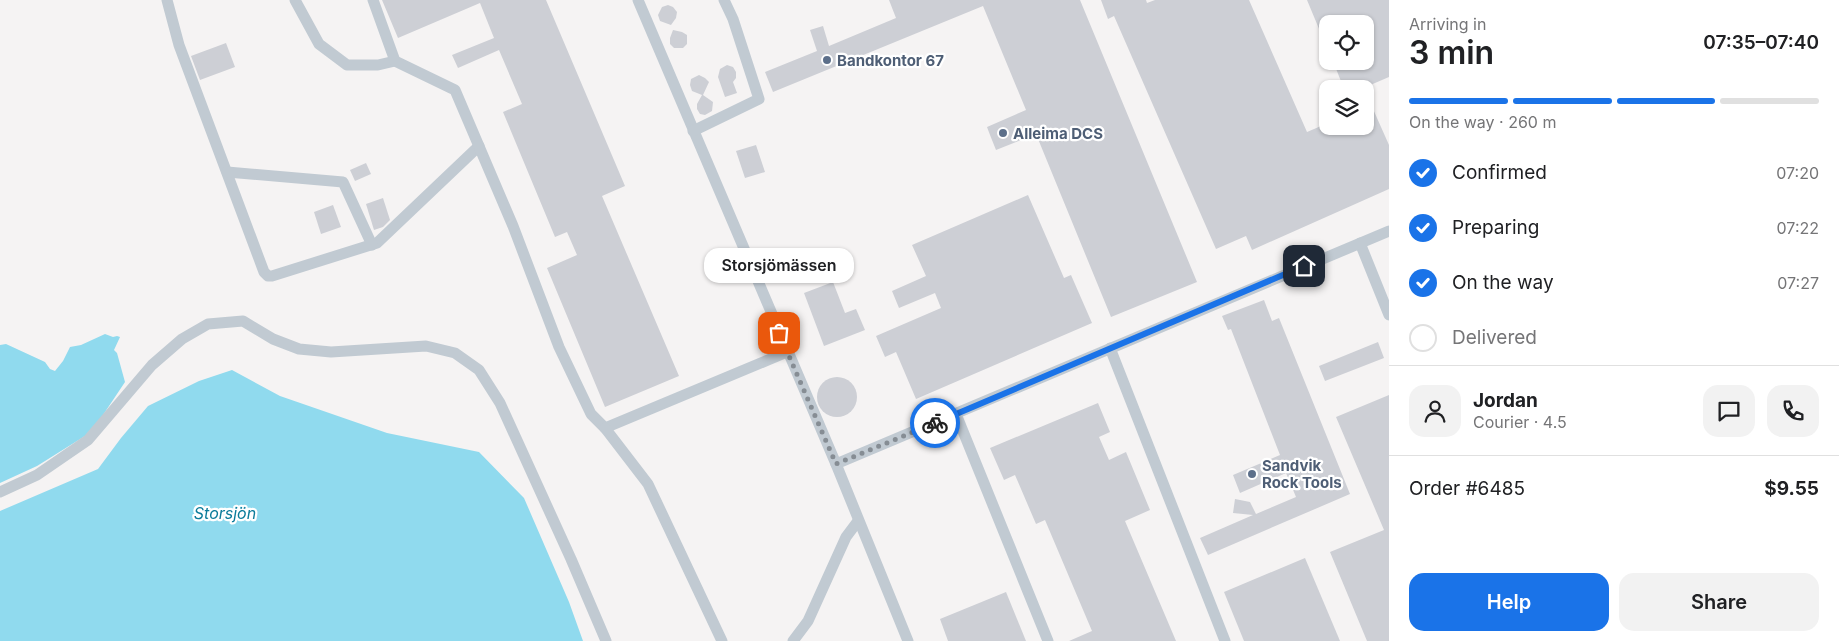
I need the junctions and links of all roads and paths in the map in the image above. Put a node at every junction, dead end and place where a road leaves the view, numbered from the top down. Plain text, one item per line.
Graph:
1 (167, 0) edge
2 (295, 0) edge
3 (373, 0) edge
4 (638, 0) edge
5 (724, 0) edge
6 (395, 60) junction
7 (693, 131) junction
8 (479, 146) junction
9 (227, 172) junction
10 (1389, 230) edge
11 (1360, 243) junction
12 (372, 245) junction
13 (1389, 315) edge
14 (1110, 348) junction
15 (787, 352) junction
16 (956, 414) junction
17 (605, 428) junction
18 (836, 464) junction
19 (0, 492) edge
20 (858, 521) junction
21 (606, 641) edge
22 (722, 641) edge
23 (793, 641) edge
24 (908, 641) edge
25 (1048, 641) edge
26 (1225, 641) edge

1 - 9 street
2 - 6 street
3 - 6 street
4 - 7 street
5 - 7 street
6 - 8 street
7 - 15 street
8 - 12 street
8 - 17 street
9 - 12 street
9 - 12 street
10 - 11 street
11 - 13 street
11 - 14 street
14 - 16 street
14 - 26 street
15 - 17 street
15 - 18 street
16 - 18 street
16 - 25 street
17 - 22 street
18 - 20 street
19 - 21 street
20 - 23 street
20 - 24 street

